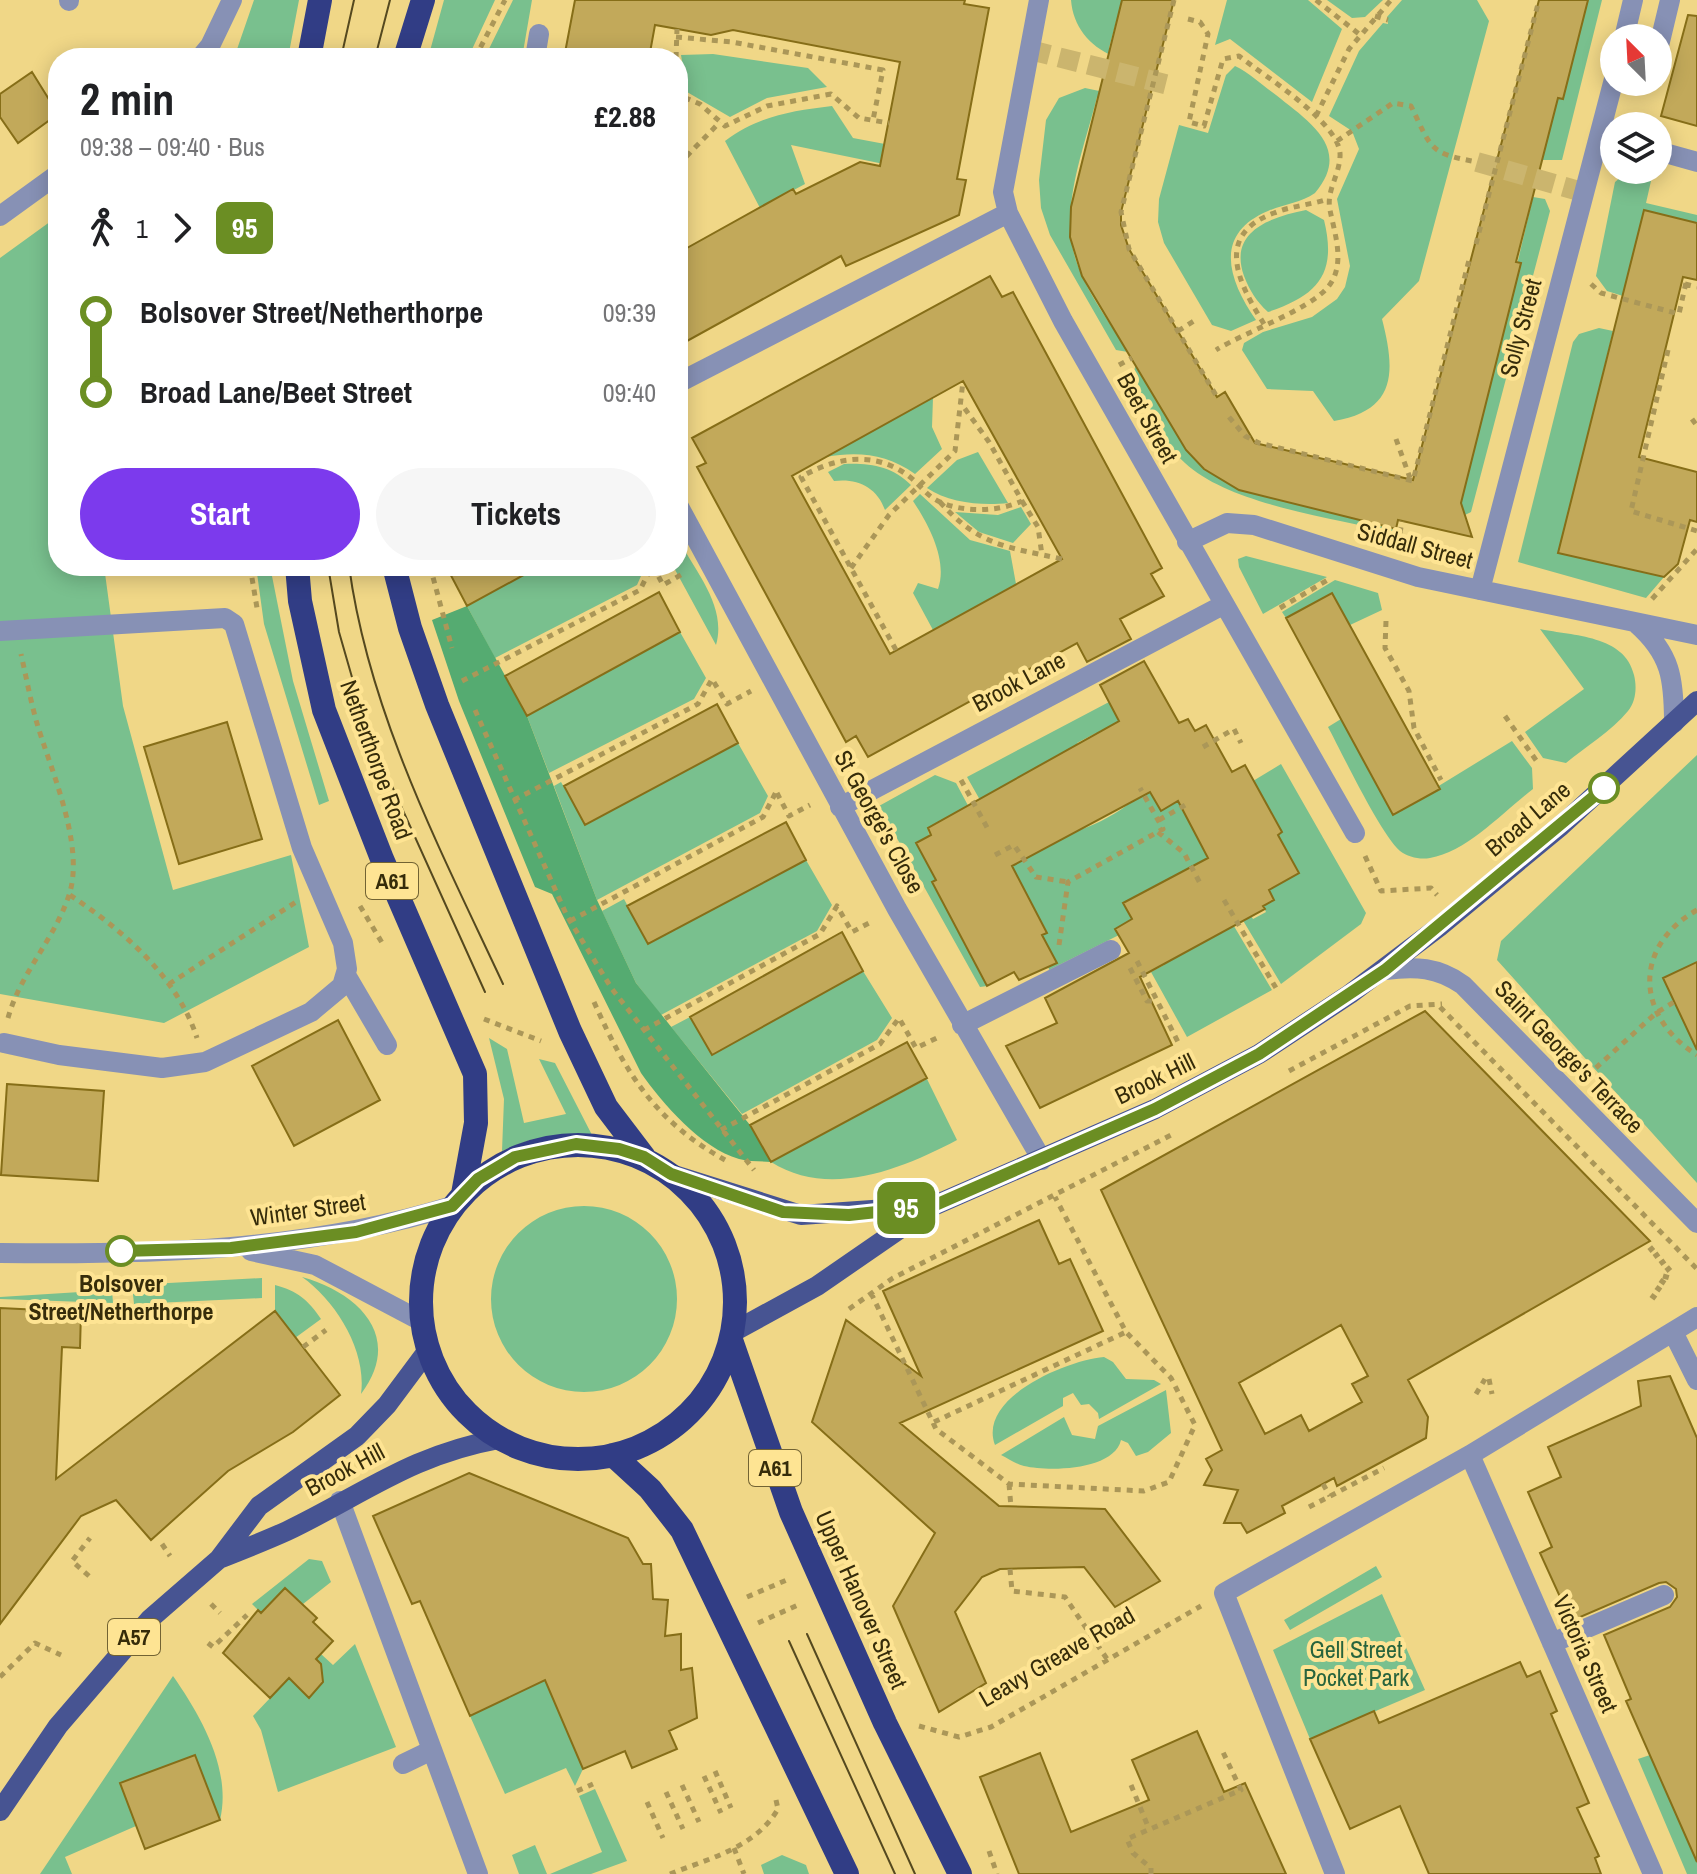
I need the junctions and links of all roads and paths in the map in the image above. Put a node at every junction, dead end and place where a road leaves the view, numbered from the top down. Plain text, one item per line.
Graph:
1 (232, 0) edge
2 (320, 0) edge
3 (423, 0) edge
4 (505, 0) edge
5 (1039, 0) edge
6 (1174, 0) edge
7 (1316, 0) edge
8 (1391, 0) edge
9 (1539, 0) edge
10 (1633, 0) edge
11 (1670, 0) edge
12 (1375, 16) junction
13 (1188, 19) dead end
14 (1388, 20) dead end
15 (1627, 24) edge
16 (1664, 24) edge
17 (677, 29) dead end
18 (539, 34) dead end
19 (1360, 34) junction
20 (676, 37) junction
21 (208, 48) edge
22 (311, 48) edge
23 (408, 48) edge
24 (480, 48) edge
25 (537, 48) edge
26 (676, 48) edge
27 (1347, 53) junction
28 (1359, 55) dead end
29 (688, 99) edge
30 (1316, 116) junction
31 (873, 120) junction
32 (720, 122) junction
33 (889, 123) dead end
34 (1337, 141) junction
35 (688, 155) edge
36 (1672, 155) edge
37 (1477, 162) tunnel mouth
38 (1697, 162) edge
39 (1600, 163) edge
40 (48, 181) edge
41 (1328, 199) junction
42 (1008, 213) junction
43 (0, 216) edge
44 (1476, 244) dead end
45 (1469, 260) dead end
46 (1591, 284) dead end
47 (1697, 287) edge
48 (1197, 319) dead end
49 (1264, 324) junction
50 (1178, 331) junction
51 (1216, 350) dead end
52 (1668, 350) dead end
53 (688, 378) edge
54 (963, 381) dead end
55 (1217, 397) dead end
56 (960, 402) junction
57 (1229, 417) dead end
58 (1692, 419) dead end
59 (1697, 426) edge
60 (1396, 439) dead end
61 (1410, 479) junction
62 (919, 486) junction
63 (939, 501) junction
64 (1022, 501) junction
65 (688, 524) edge
66 (1697, 531) edge
67 (1187, 542) junction
68 (1697, 549) edge
69 (1042, 555) junction
70 (1062, 559) dead end
71 (708, 561) junction
72 (851, 568) junction
73 (688, 572) edge
74 (252, 576) edge
75 (298, 576) edge
76 (397, 576) edge
77 (433, 576) edge
78 (647, 576) edge
79 (658, 576) edge
80 (680, 576) edge
81 (1331, 578) dead end
82 (1480, 590) junction
83 (1652, 600) dead end
84 (1223, 605) junction
85 (1280, 608) dead end
86 (258, 611) dead end
87 (1386, 621) dead end
88 (1634, 621) junction
89 (6, 631) edge
90 (1697, 635) edge
91 (896, 650) dead end
92 (454, 658) dead end
93 (458, 672) dead end
94 (772, 680) junction
95 (462, 681) junction
96 (1697, 701) edge
97 (1505, 716) dead end
98 (1674, 723) junction
99 (1241, 743) dead end
100 (1203, 747) dead end
101 (1538, 763) dead end
102 (961, 780) dead end
103 (1441, 780) dead end
104 (1140, 788) dead end
105 (514, 800) junction
106 (1187, 804) dead end
107 (840, 807) junction
108 (789, 816) dead end
109 (1159, 820) junction
110 (989, 831) dead end
111 (1158, 832) junction
112 (1355, 833) joint
113 (995, 855) dead end
114 (541, 863) junction
115 (1068, 882) junction
116 (317, 884) junction
117 (545, 885) dead end
118 (1201, 885) dead end
119 (1431, 888) dead end
120 (70, 895) junction
121 (354, 895) dead end
122 (1224, 900) dead end
123 (897, 909) junction
124 (1697, 910) edge
125 (570, 921) junction
126 (387, 950) dead end
127 (1111, 950) joint
128 (1057, 956) dead end
129 (1136, 959) dead end
130 (1385, 970) junction
131 (346, 975) junction
132 (169, 984) junction
133 (1276, 988) dead end
134 (590, 993) dead end
135 (1157, 1001) junction
136 (1674, 1002) dead end
137 (1440, 1006) dead end
138 (1656, 1013) junction
139 (479, 1021) dead end
140 (962, 1025) junction
141 (644, 1030) junction
142 (553, 1038) dead end
143 (1178, 1042) dead end
144 (4, 1043) joint
145 (387, 1045) dead end
146 (916, 1048) dead end
147 (1697, 1055) edge
148 (205, 1062) junction
149 (1583, 1080) dead end
150 (721, 1130) junction
151 (644, 1157) junction
152 (1042, 1160) junction
153 (734, 1164) dead end
154 (746, 1170) dead end
155 (671, 1174) junction
156 (1055, 1197) dead end
157 (458, 1200) junction
158 (933, 1206) junction
159 (1697, 1223) edge
160 (1655, 1246) dead end
161 (231, 1248) junction
162 (1649, 1251) dead end
163 (1661, 1252) dead end
164 (0, 1253) edge
165 (1654, 1257) dead end
166 (1667, 1259) dead end
167 (1660, 1264) dead end
168 (1673, 1265) dead end
169 (1697, 1269) edge
170 (1663, 1276) junction
171 (1673, 1279) dead end
172 (1669, 1286) dead end
173 (1656, 1287) dead end
174 (871, 1293) dead end
175 (1664, 1293) dead end
176 (1651, 1295) dead end
177 (1659, 1301) dead end
178 (1697, 1317) edge
179 (421, 1321) junction
180 (326, 1330) dead end
181 (1126, 1332) junction
182 (1673, 1332) junction
183 (732, 1336) junction
184 (303, 1347) dead end
185 (428, 1350) junction
186 (1697, 1380) edge
187 (1476, 1394) dead end
188 (1492, 1394) dead end
189 (934, 1422) junction
190 (499, 1439) junction
191 (613, 1455) junction
192 (1470, 1455) junction
193 (1396, 1461) dead end
194 (1009, 1484) junction
195 (1323, 1484) dead end
196 (1330, 1496) junction
197 (340, 1501) junction
198 (1011, 1507) dead end
199 (1309, 1507) dead end
200 (90, 1538) dead end
201 (162, 1544) dead end
202 (170, 1556) dead end
203 (219, 1559) junction
204 (815, 1567) junction
205 (1010, 1569) dead end
206 (89, 1576) dead end
207 (1224, 1593) junction
208 (827, 1594) junction
209 (1664, 1595) dead end
210 (211, 1604) dead end
211 (720, 1609) junction
212 (220, 1613) dead end
213 (247, 1615) dead end
214 (732, 1635) junction
215 (208, 1643) dead end
216 (1552, 1643) junction
217 (61, 1655) dead end
218 (1107, 1659) junction
219 (0, 1677) edge
220 (914, 1714) dead end
221 (1221, 1748) dead end
222 (432, 1750) junction
223 (403, 1764) dead end
224 (715, 1771) dead end
225 (704, 1776) dead end
226 (593, 1784) dead end
227 (682, 1785) dead end
228 (1131, 1785) dead end
229 (577, 1791) dead end
230 (666, 1792) dead end
231 (775, 1796) dead end
232 (647, 1802) dead end
233 (731, 1808) dead end
234 (0, 1811) edge
235 (721, 1813) dead end
236 (699, 1822) dead end
237 (683, 1829) dead end
238 (1149, 1829) junction
239 (663, 1838) dead end
240 (734, 1848) junction
241 (989, 1851) dead end
242 (478, 1874) edge
243 (670, 1874) edge
244 (744, 1874) edge
245 (847, 1874) edge
246 (960, 1874) edge
247 (997, 1874) edge
248 (1151, 1874) edge
249 (1335, 1874) edge
250 (1653, 1874) edge

1 - 21 street
2 - 22 highway
3 - 23 highway
4 - 24 path
5 - 42 street, Beet Street
6 - 50 path, bridge
7 - 19 path
8 - 12 path
9 - 44 path, bridge
10 - 15 street
11 - 16 street
12 - 14 path
12 - 19 path
13 - 30 path
17 - 20 path
18 - 25 street
19 - 27 path
20 - 26 path
20 - 31 path
27 - 28 path
27 - 30 path
29 - 32 path
30 - 34 path
31 - 32 path
31 - 33 path
32 - 35 path
34 - 37 path
34 - 41 path
36 - 38 street
39 - 82 street, Solly Street
40 - 43 street
41 - 49 path
41 - 49 path
42 - 53 street
42 - 67 street, Beet Street
45 - 61 path
46 - 47 path
48 - 50 path
49 - 51 path
50 - 55 path, bridge
52 - 66 path
54 - 56 path
56 - 62 path
56 - 64 path
57 - 61 path
58 - 59 path
60 - 61 path
62 - 63 path
62 - 72 path
62 - 72 path
63 - 64 path
63 - 69 path
64 - 69 path
65 - 71 street, St George's Close
67 - 82 street, Siddall Street
67 - 84 street, Beet Street
68 - 83 path
69 - 70 path
71 - 73 path
71 - 94 street, St George's Close
72 - 91 path
74 - 86 path
75 - 157 highway, Netherthorpe Road / A61
76 - 151 highway
77 - 92 path
78 - 95 path
79 - 80 path
81 - 85 path
82 - 88 street, Siddall Street
84 - 107 street, Brook Lane
84 - 112 street, Beet Street
87 - 103 path
88 - 90 street, Siddall Street
88 - 98 street
89 - 116 street
89 - 120 path
93 - 95 path
94 - 105 path
94 - 107 street, St George's Close
95 - 105 path
96 - 98 main road, Broad Lane
97 - 101 path
98 - 130 main road, Broad Lane
99 - 100 path
102 - 110 path
104 - 109 path
105 - 114 path
106 - 109 path
107 - 123 street, St George's Close
108 - 125 path
109 - 111 path
111 - 115 path
111 - 118 path
112 - 119 path
113 - 115 path
114 - 117 path
114 - 125 path
115 - 128 path
116 - 131 street
116 - 132 path
120 - 132 path
120 - 144 path
121 - 126 path
122 - 133 path
123 - 140 street, St George's Close
123 - 141 path
124 - 138 path
125 - 141 path
127 - 135 path
127 - 140 street
129 - 135 path
130 - 152 main road, Brook Hill
130 - 159 street, Saint George's Terrace
131 - 145 street
131 - 148 street
132 - 148 path
134 - 153 path
135 - 143 path
136 - 138 path
137 - 169 path
138 - 147 path
138 - 149 path
139 - 142 path
140 - 152 street, St George's Close
141 - 150 path
144 - 148 street
146 - 150 path
150 - 154 path
151 - 155 highway
151 - 157 highway
152 - 158 main road, Brook Hill
155 - 158 main road, Brook Hill
155 - 183 highway
156 - 181 path
157 - 161 street, Winter Street
157 - 179 highway
158 - 183 main road, Brook Hill
160 - 162 path
161 - 164 street
161 - 179 street, Winter Street
163 - 165 path
166 - 167 path
168 - 170 path
170 - 171 path
170 - 172 path
173 - 175 path
174 - 189 path
176 - 177 path
178 - 182 street
179 - 185 highway
180 - 184 path
181 - 189 path
181 - 194 path
182 - 186 street
182 - 192 street
183 - 191 highway
183 - 204 highway, Upper Hanover Street / A61
185 - 190 highway
185 - 203 main road, Brook Hill / A57
187 - 188 path
189 - 194 path
190 - 191 highway
190 - 197 main road, Brook Hill / A57
191 - 211 highway
192 - 207 street
192 - 216 street, Victoria Street
193 - 196 path
194 - 198 path
195 - 196 path
196 - 199 path
197 - 203 main road, Brook Hill / A57
197 - 222 street
200 - 206 path
201 - 202 path
203 - 234 main road, Brook Hill / A57
204 - 208 highway, Upper Hanover Street / A61
204 - 211 path
205 - 218 path
207 - 218 path, Leavy Greave Road
207 - 249 street
208 - 214 path
208 - 246 highway, Upper Hanover Street / A61
209 - 216 street
210 - 212 path
211 - 214 highway
213 - 215 path
214 - 245 highway
216 - 250 street, Victoria Street
217 - 219 path
218 - 220 path, Leavy Greave Road
221 - 238 path
222 - 223 street
222 - 242 street
224 - 233 path
225 - 235 path
226 - 229 path
227 - 236 path
228 - 238 path
230 - 237 path
231 - 240 path
232 - 239 path
238 - 248 path
240 - 243 path
240 - 244 path
241 - 247 path

